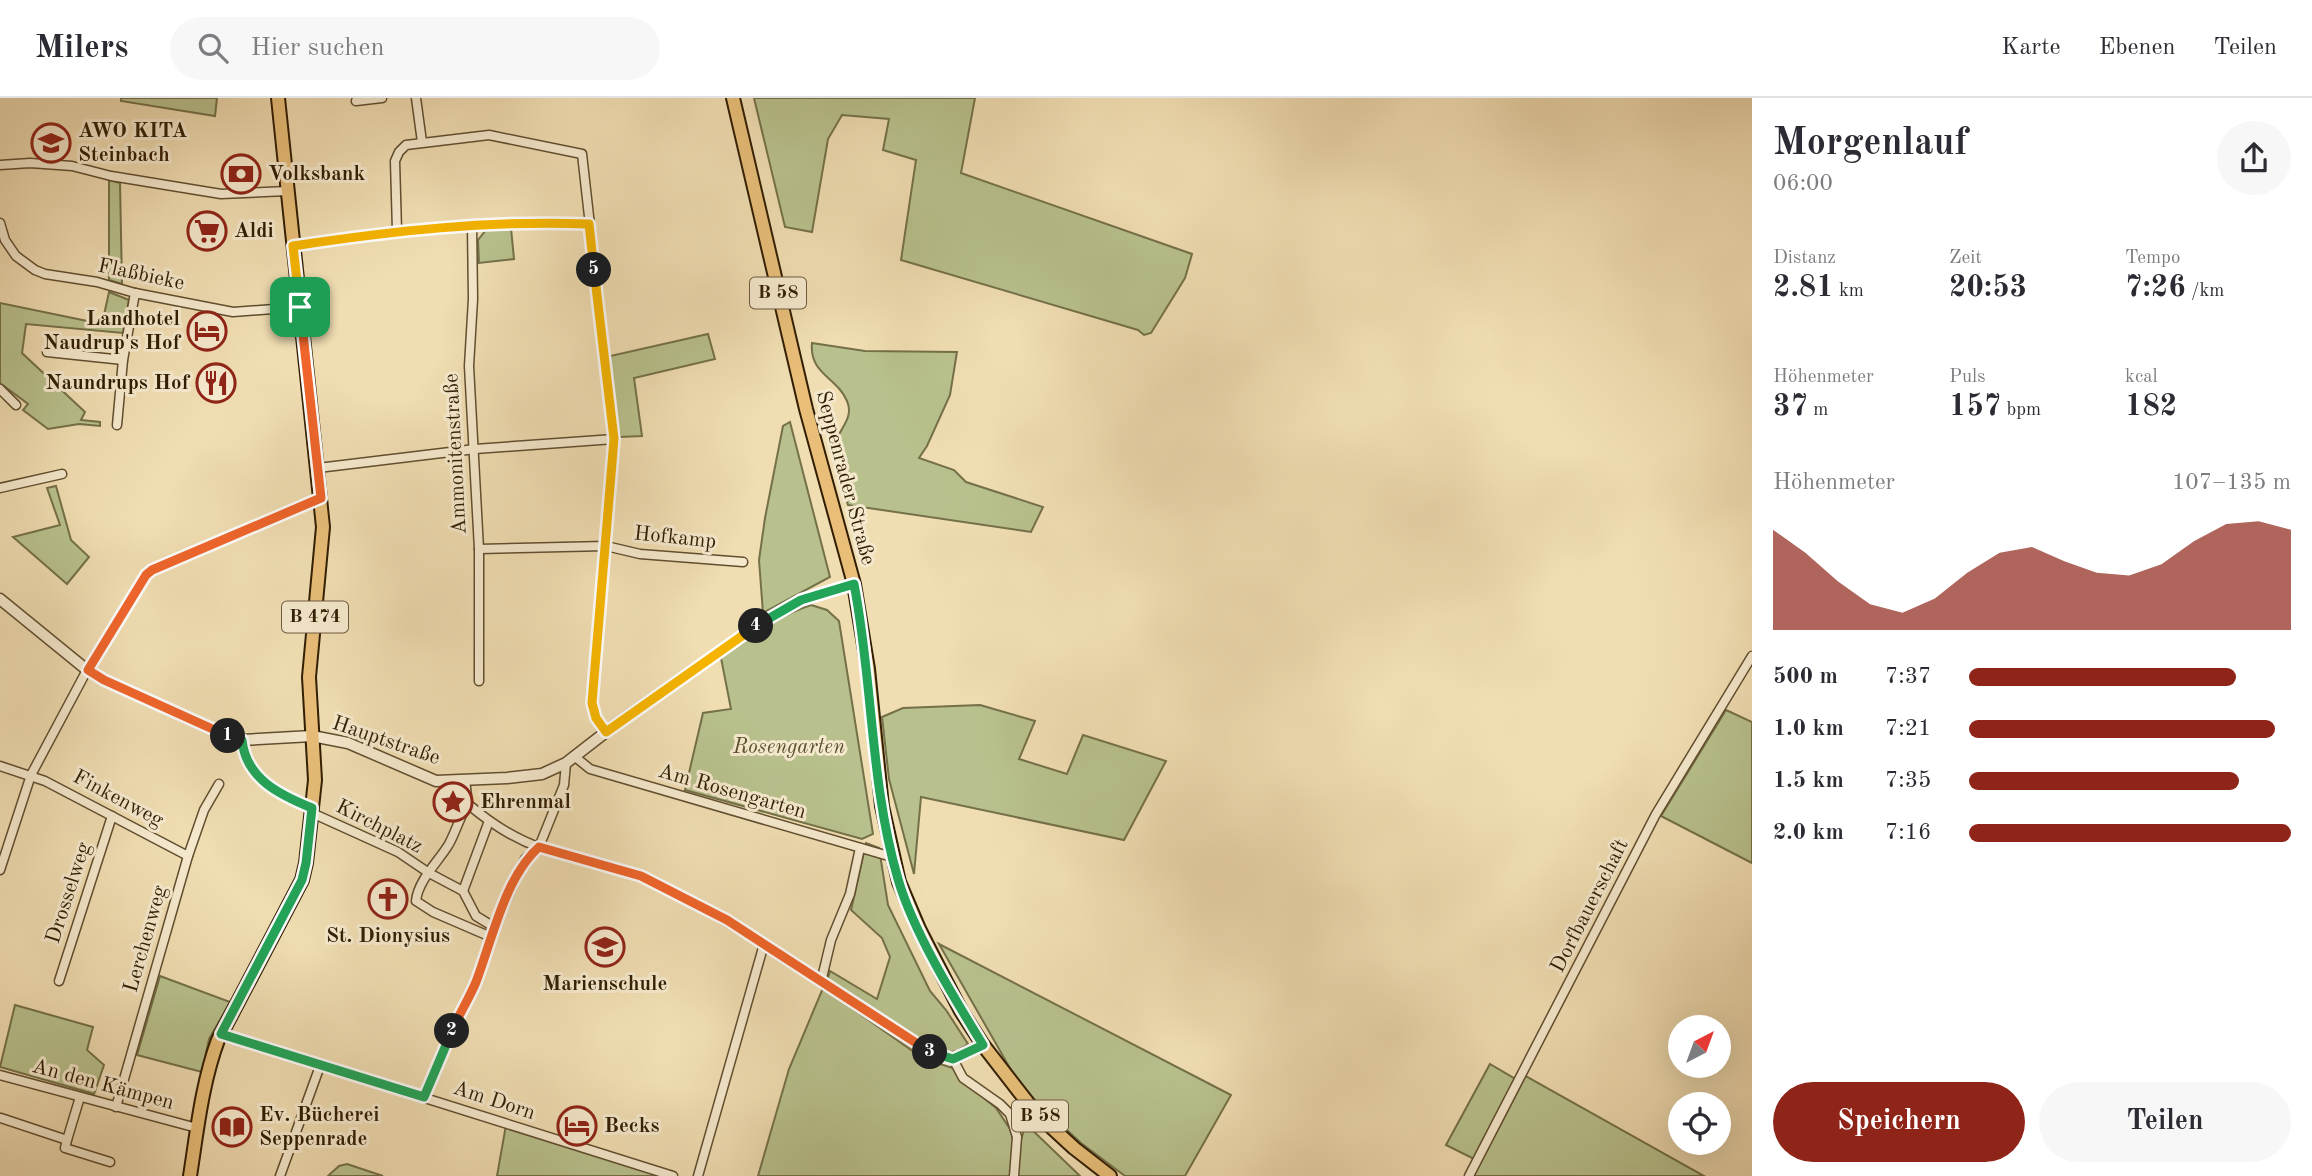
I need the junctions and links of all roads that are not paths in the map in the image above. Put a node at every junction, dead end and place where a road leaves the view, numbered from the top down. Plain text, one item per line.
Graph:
1 (278, 98) edge
2 (382, 98) edge
3 (416, 98) edge
4 (733, 98) edge
5 (356, 101) dead end
6 (422, 142) junction
7 (0, 165) edge
8 (287, 191) junction
9 (0, 223) edge
10 (589, 224) junction
11 (472, 225) junction
12 (397, 231) junction
13 (293, 246) junction
14 (135, 293) junction
15 (300, 307) junction
16 (47, 352) dead end
17 (123, 360) junction
18 (0, 389) edge
19 (16, 405) dead end
20 (117, 425) dead end
21 (614, 439) junction
22 (475, 449) junction
23 (318, 467) junction
24 (62, 474) dead end
25 (0, 488) edge
26 (316, 500) junction
27 (606, 546) junction
28 (479, 549) junction
29 (743, 562) dead end
30 (854, 584) junction
31 (0, 599) edge
32 (1752, 656) edge
33 (88, 670) junction
34 (479, 681) dead end
35 (606, 732) junction
36 (312, 736) junction
37 (242, 740) junction
38 (570, 760) junction
39 (0, 766) edge
40 (30, 775) junction
41 (465, 780) junction
42 (219, 784) dead end
43 (468, 804) junction
44 (312, 811) junction
45 (112, 816) junction
46 (489, 821) junction
47 (539, 847) junction
48 (860, 848) junction
49 (188, 856) junction
50 (888, 857) junction
51 (1, 866) edge
52 (429, 873) junction
53 (463, 891) junction
54 (494, 928) junction
55 (491, 937) junction
56 (764, 944) junction
57 (58, 981) dead end
58 (821, 982) junction
59 (221, 1034) junction
60 (983, 1045) junction
61 (953, 1059) junction
62 (320, 1066) junction
63 (0, 1075) edge
64 (80, 1097) junction
65 (424, 1097) junction
66 (116, 1107) junction
67 (1, 1118) edge
68 (197, 1128) junction
69 (67, 1140) junction
70 (110, 1162) dead end
71 (190, 1176) edge
72 (280, 1176) edge
73 (673, 1176) edge
74 (698, 1176) edge
75 (1014, 1176) edge
76 (1110, 1176) edge
77 (1469, 1176) edge

1 - 8 main road, B 474
2 - 5 street
3 - 6 street
4 - 30 main road, Seppenrader Straße / B 58
6 - 10 street
6 - 12 street
7 - 8 street
8 - 13 main road, B 474
9 - 14 street, Flaßbieke
10 - 11 street
10 - 21 street
11 - 12 street
11 - 22 street, Ammonitenstraße
12 - 13 street
13 - 15 main road, B 474
14 - 15 street, Flaßbieke
14 - 17 street
15 - 23 main road, B 474
16 - 17 street
17 - 20 street
18 - 19 street
21 - 22 street
21 - 27 street
22 - 23 street
22 - 28 street, Ammonitenstraße
23 - 26 main road, B 474
24 - 25 street
26 - 33 street
26 - 36 main road, B 474
27 - 28 street, Hofkamp
27 - 29 street, Hofkamp
27 - 35 street
28 - 34 street, Ammonitenstraße
30 - 35 street, Hauptstraße
30 - 50 main road, Seppenrader Straße / B 58
31 - 33 street
32 - 77 street, Dorfbauerschaft
33 - 37 street
33 - 40 street
35 - 38 street, Hauptstraße
36 - 37 street, Hauptstraße
36 - 41 street, Hauptstraße
36 - 44 main road, B 474
37 - 44 street, Kirchplatz
38 - 41 street, Hauptstraße
38 - 47 street
38 - 48 street, Am Rosengarten
39 - 40 street, Finkenweg
40 - 45 street, Finkenweg
40 - 51 street
41 - 43 street
42 - 49 street, Lerchenweg
43 - 46 street
43 - 52 street
44 - 52 street, Kirchplatz
44 - 59 main road, B 474
45 - 49 street, Finkenweg
45 - 57 street, Drosselweg
46 - 47 street
46 - 53 street
47 - 54 street
47 - 56 street
48 - 50 street, Am Rosengarten
48 - 58 street
49 - 66 street, Lerchenweg
50 - 60 main road, Seppenrader Straße / B 58
52 - 53 street, Kirchplatz
52 - 55 street
53 - 54 street
54 - 55 street
55 - 65 street
56 - 58 street
56 - 74 street
58 - 61 street
59 - 62 street, Am Dorn
59 - 68 main road, B 474
60 - 61 street
60 - 76 main road, Seppenrader Straße / B 58
61 - 75 street
62 - 65 street, Am Dorn
62 - 72 street
63 - 64 street, An den Kämpen
64 - 66 street, An den Kämpen
64 - 69 street
65 - 73 street, Am Dorn
66 - 68 street, An den Kämpen
67 - 69 street
68 - 71 main road, B 474
69 - 70 street

